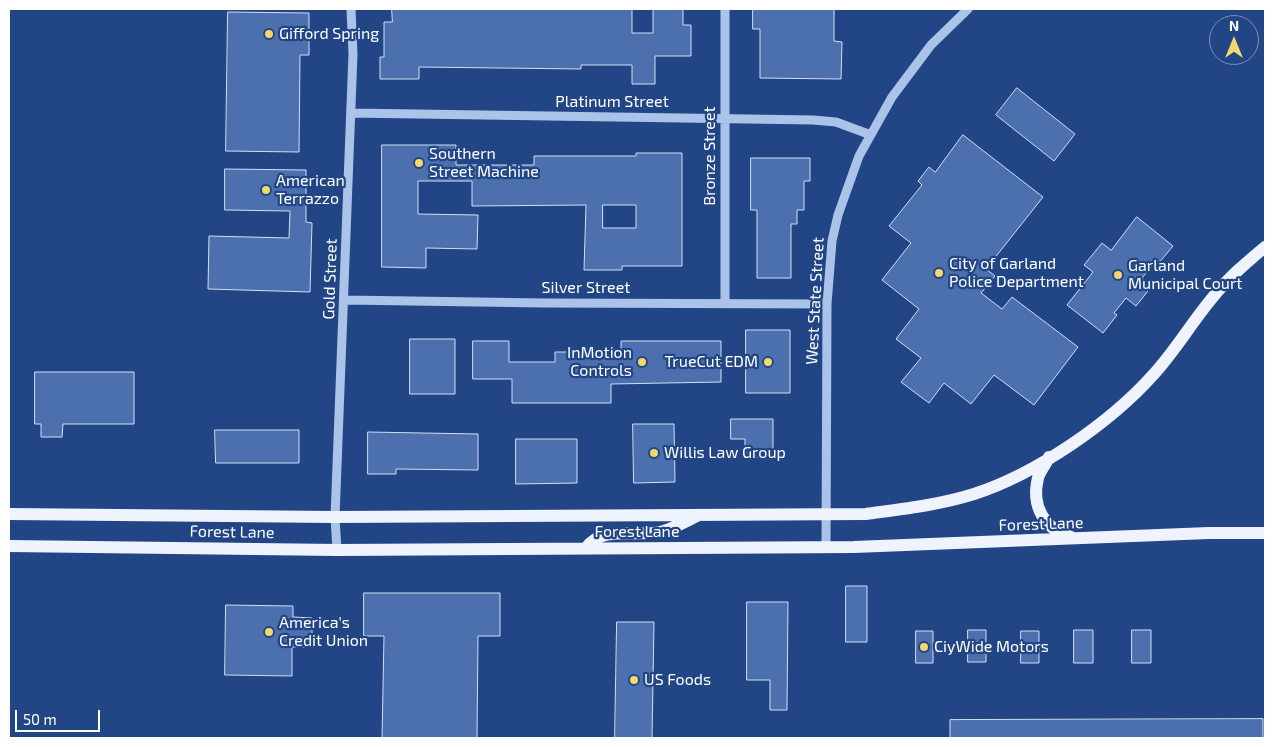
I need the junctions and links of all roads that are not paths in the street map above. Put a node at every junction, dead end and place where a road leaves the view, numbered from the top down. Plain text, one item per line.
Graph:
1 (351, 9) edge
2 (725, 9) edge
3 (968, 9) edge
4 (351, 114) junction
5 (725, 118) junction
6 (871, 135) junction
7 (1265, 247) edge
8 (344, 300) junction
9 (725, 303) junction
10 (827, 304) junction
11 (1049, 457) junction
12 (827, 513) junction
13 (9, 514) edge
14 (702, 514) junction
15 (335, 517) junction
16 (1265, 533) edge
17 (1078, 539) junction
18 (9, 546) edge
19 (826, 547) junction
20 (586, 548) junction
21 (336, 550) junction

1 - 4 street, Gold Street
2 - 5 street, Bronze Street
3 - 6 street, West State Street
4 - 5 street, Platinum Street
4 - 8 street, Gold Street
5 - 6 street, Platinum Street
5 - 9 street, Bronze Street
6 - 10 street, West State Street
7 - 11 main road, Forest Lane
8 - 9 street, Silver Street
8 - 15 street, Gold Street
9 - 10 street, Silver Street
10 - 12 street, West State Street
11 - 12 main road, Forest Lane
11 - 17 main road
12 - 14 main road, Forest Lane
12 - 19 street, West State Street
13 - 15 main road, Forest Lane
14 - 15 main road, Forest Lane
14 - 20 main road
15 - 21 street, Gold Street
16 - 17 main road, Forest Lane
17 - 19 main road, Forest Lane
18 - 21 main road, Forest Lane
19 - 20 main road, Forest Lane
20 - 21 main road, Forest Lane

